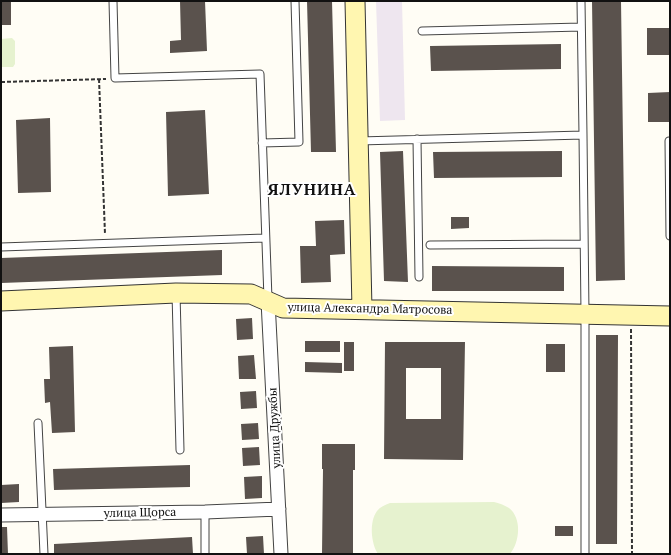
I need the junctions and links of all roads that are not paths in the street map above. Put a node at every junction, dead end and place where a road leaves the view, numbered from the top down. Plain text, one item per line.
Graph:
1 (113, 1) edge
2 (295, 1) edge
3 (355, 1) edge
4 (580, 1) edge
5 (581, 27) junction
6 (422, 31) dead end
7 (583, 135) junction
8 (417, 140) junction
9 (358, 141) junction
10 (670, 141) edge
11 (262, 143) junction
12 (670, 236) edge
13 (266, 238) junction
14 (584, 244) junction
15 (430, 245) dead end
16 (1, 247) edge
17 (419, 277) dead end
18 (176, 293) junction
19 (1, 301) edge
20 (268, 301) junction
21 (362, 309) junction
22 (585, 314) junction
23 (670, 316) edge
24 (38, 423) dead end
25 (180, 450) dead end
26 (279, 509) junction
27 (205, 512) junction
28 (42, 514) junction
29 (1, 515) edge
30 (44, 554) edge
31 (205, 554) edge
32 (281, 554) edge
33 (585, 554) edge

1 - 11 lane
2 - 11 lane
3 - 9 street
4 - 5 lane
5 - 6 lane
5 - 7 lane
7 - 8 lane
7 - 14 lane
8 - 9 lane
8 - 17 lane
9 - 21 street
10 - 12 lane
11 - 13 lane
13 - 16 lane
13 - 20 lane
14 - 15 lane
14 - 22 lane
18 - 19 street, улица Александра Матросова
18 - 20 street, улица Александра Матросова
18 - 25 lane
20 - 21 street, улица Александра Матросова
20 - 26 street, улица Дружбы
21 - 22 street, улица Александра Матросова
22 - 23 street, улица Александра Матросова
22 - 33 lane
24 - 28 lane
26 - 27 street, улица Щорса
26 - 32 street, улица Дружбы
27 - 28 street, улица Щорса
27 - 31 lane
28 - 29 street, улица Щорса
28 - 30 lane

